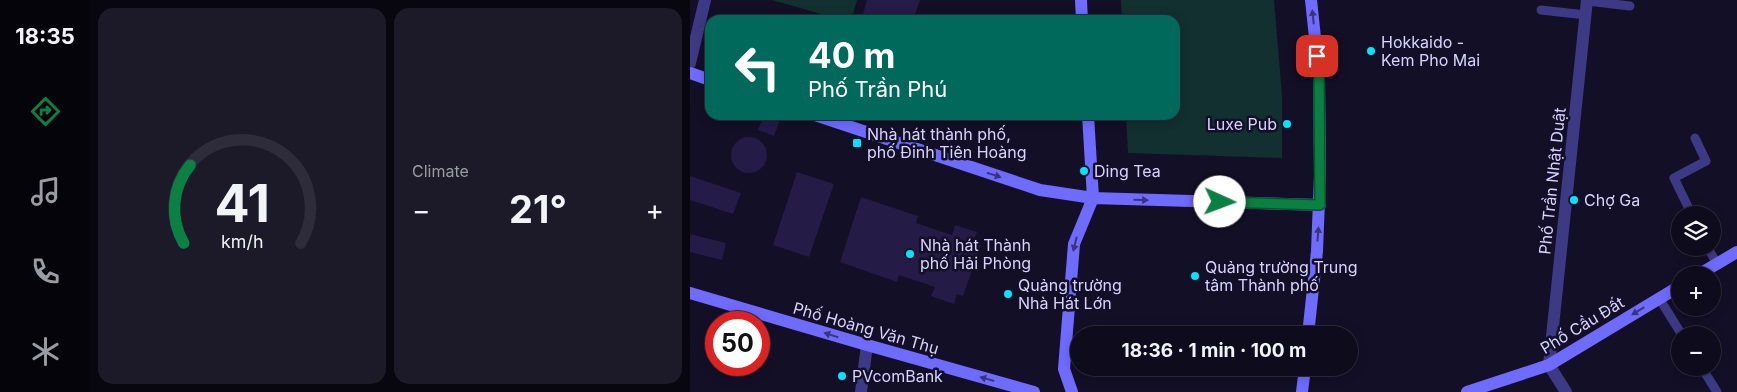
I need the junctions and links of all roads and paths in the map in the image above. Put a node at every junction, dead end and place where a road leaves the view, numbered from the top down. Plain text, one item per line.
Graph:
1 (705, 0) edge
2 (1081, 0) edge
3 (1311, 0) edge
4 (1587, 1) edge
5 (1630, 6) dead end
6 (1541, 10) dead end
7 (1082, 15) edge
8 (1586, 15) junction
9 (690, 63) edge
10 (690, 73) edge
11 (705, 78) edge
12 (830, 120) edge
13 (1088, 120) edge
14 (1695, 138) dead end
15 (1092, 198) junction
16 (1320, 205) junction
17 (1688, 206) edge
18 (1737, 252) edge
19 (1712, 256) edge
20 (1717, 264) junction
21 (1714, 266) edge
22 (1671, 291) edge
23 (690, 293) edge
24 (1659, 298) junction
25 (1309, 326) edge
26 (1676, 326) edge
27 (867, 345) junction
28 (1549, 365) junction
29 (1304, 376) edge
30 (1707, 376) edge
31 (861, 392) edge
32 (1034, 392) edge
33 (1072, 392) edge
34 (1302, 392) edge
35 (1467, 392) edge
36 (1566, 392) edge
37 (1717, 392) edge

1 - 9 street
2 - 7 main road
16 -> 3 main road
4 - 5 lane
4 - 8 street, Phố Trần Nhật Duật
6 - 8 lane
8 - 28 street, Phố Trần Nhật Duật
10 - 11 main road
12 -> 15 main road
13 - 15 main road
14 - 17 lane
15 -> 16 main road
15 -> 33 main road
25 -> 16 main road
18 - 20 main road
19 - 20 lane
20 - 21 main road
22 - 24 main road, Phố Cầu Đất
27 -> 23 main road, Phố Hoàng Văn Thụ
24 - 26 lane
24 -> 28 main road, Phố Cầu Đất
27 - 31 street
32 -> 27 main road, Phố Hoàng Văn Thụ
28 - 35 main road, Phố Cầu Đất
28 - 36 street
29 - 34 main road
30 - 37 lane

